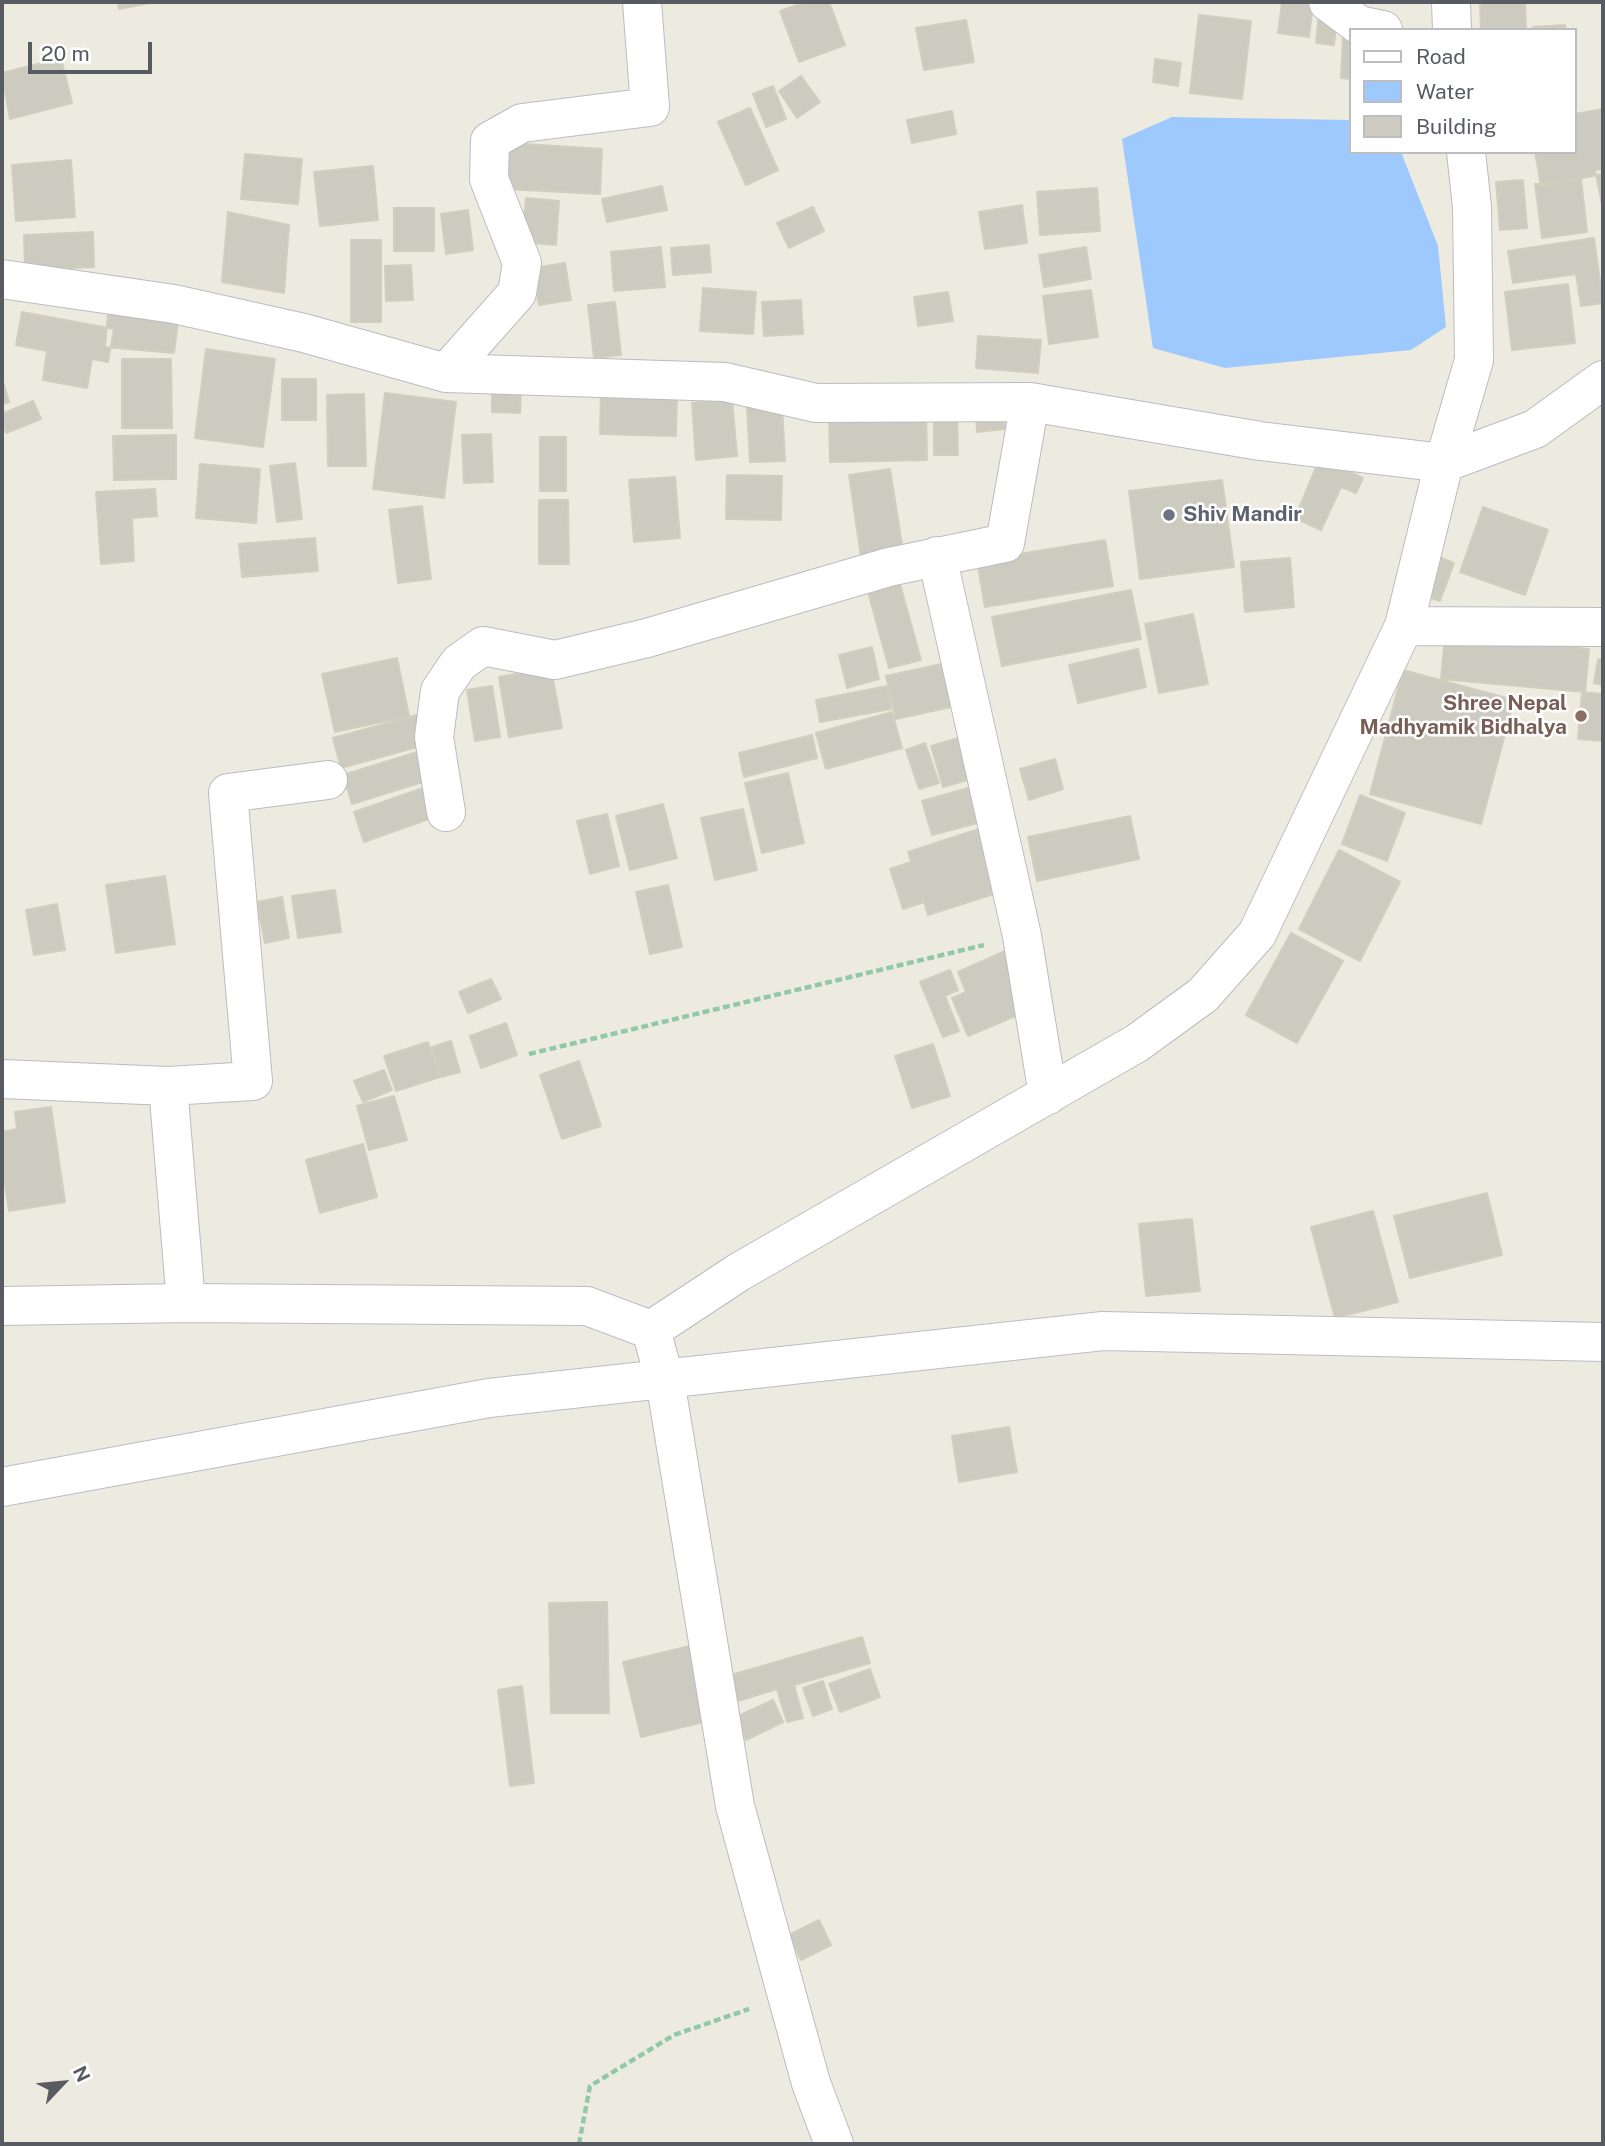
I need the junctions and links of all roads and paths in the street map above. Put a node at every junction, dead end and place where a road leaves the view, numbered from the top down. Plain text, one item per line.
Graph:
1 (642, 2) edge
2 (1328, 2) edge
3 (1451, 2) edge
4 (1373, 28) edge
5 (1452, 28) edge
6 (1466, 154) edge
7 (2, 279) edge
8 (446, 373) junction
9 (1603, 380) edge
10 (1030, 402) junction
11 (1444, 463) junction
12 (937, 556) junction
13 (1404, 626) junction
14 (1603, 627) edge
15 (328, 779) dead end
16 (446, 812) dead end
17 (1022, 936) junction
18 (530, 1054) dead end
19 (2, 1079) edge
20 (168, 1086) junction
21 (1048, 1095) junction
22 (186, 1303) junction
23 (2, 1306) edge
24 (651, 1329) junction
25 (1603, 1342) edge
26 (665, 1380) junction
27 (2, 1487) edge
28 (786, 1990) junction
29 (579, 2144) edge
30 (834, 2144) edge

1 - 8 street
2 - 4 street
3 - 5 street
6 - 11 street
7 - 8 street
8 - 10 street
9 - 11 street
10 - 11 street
10 - 12 street
11 - 13 street
12 - 16 street
12 - 17 street
13 - 14 street
13 - 21 street
15 - 20 street
17 - 18 path
17 - 21 street
19 - 20 street
20 - 22 street
21 - 24 street
22 - 23 street
22 - 24 street
24 - 26 street
25 - 26 street
26 - 27 street
26 - 28 street
28 - 29 path
28 - 30 street

